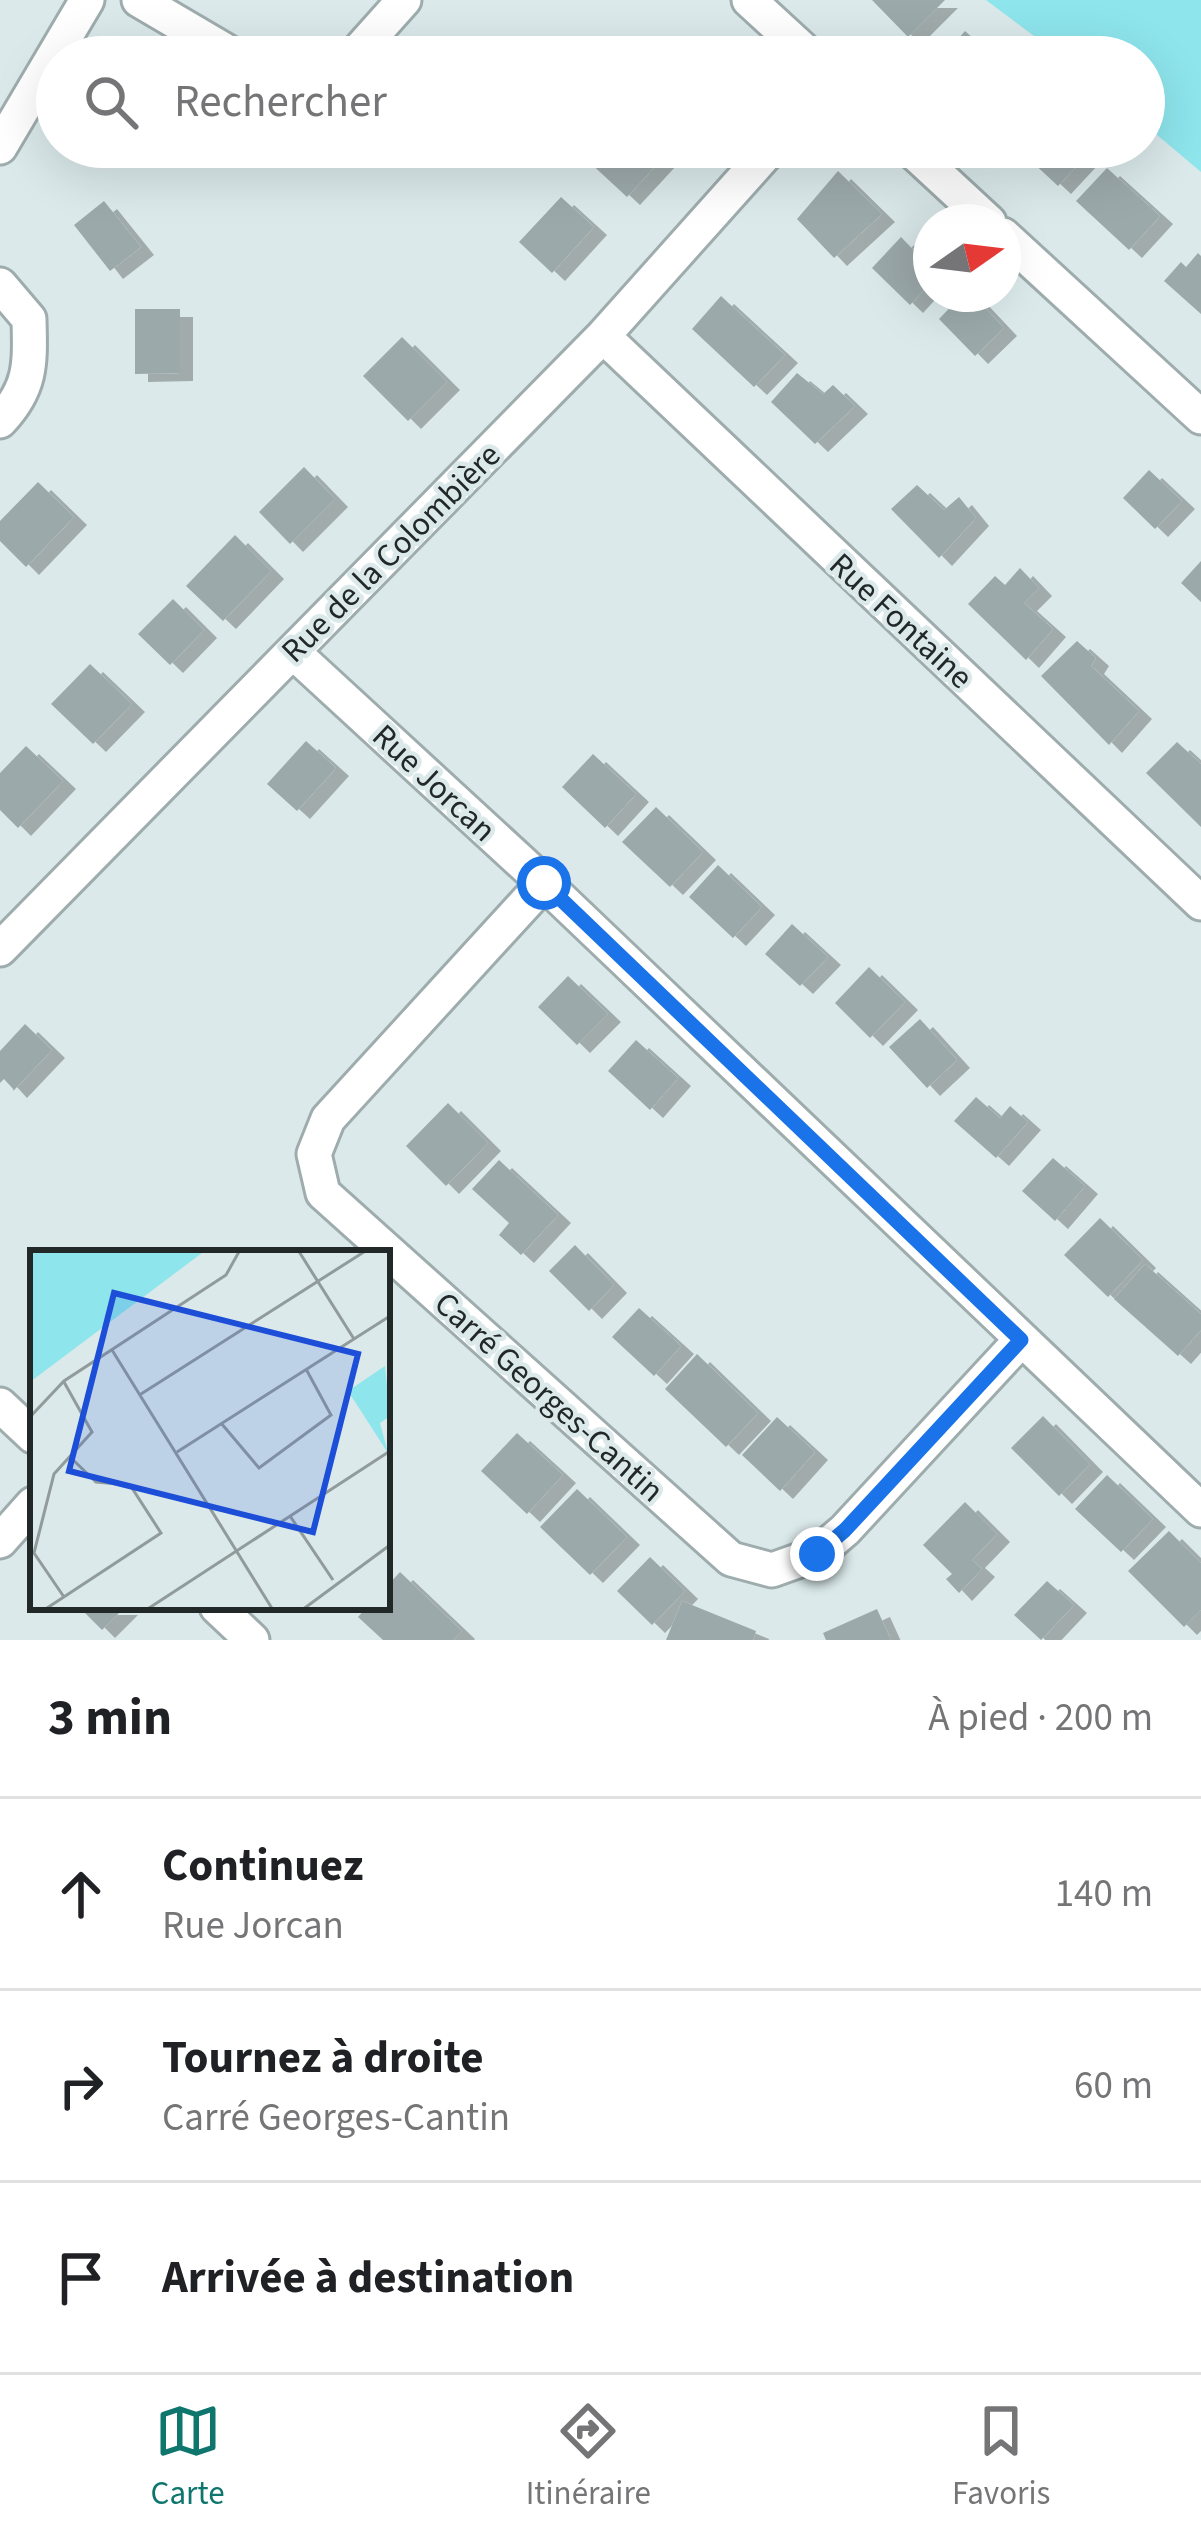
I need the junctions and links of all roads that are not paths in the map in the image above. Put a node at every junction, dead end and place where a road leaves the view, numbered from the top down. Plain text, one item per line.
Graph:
1 (87, 0) edge
2 (139, 0) edge
3 (404, 0) edge
4 (749, 0) edge
5 (66, 36) edge
6 (200, 36) edge
7 (372, 36) edge
8 (788, 36) edge
9 (36, 86) edge
10 (0, 147) edge
11 (753, 168) edge
12 (931, 168) edge
13 (970, 204) edge
14 (1021, 252) edge
15 (0, 285) edge
16 (603, 336) junction
17 (1201, 417) edge
18 (0, 421) edge
19 (293, 652) junction
20 (544, 883) junction
21 (1201, 903) edge
22 (0, 950) edge
23 (387, 1250) edge
24 (390, 1253) edge
25 (1021, 1340) junction
26 (0, 1405) edge
27 (30, 1433) edge
28 (30, 1507) edge
29 (1201, 1510) edge
30 (0, 1541) edge
31 (220, 1610) edge
32 (252, 1640) edge

1 - 5 street
2 - 6 street
3 - 7 street
4 - 8 street
9 - 10 street
11 - 16 street, Rue de la Colombière
12 - 13 street
14 - 17 street
15 - 18 street
16 - 19 street, Rue de la Colombière
16 - 21 street, Rue Fontaine
19 - 20 street, Rue Jorcan
19 - 22 street, Rue de la Colombière
20 - 23 street, Carré Georges-Cantin
20 - 25 street, Rue Jorcan
24 - 25 street, Carré Georges-Cantin
25 - 29 street, Rue Jorcan
26 - 27 street
28 - 30 street
31 - 32 street

